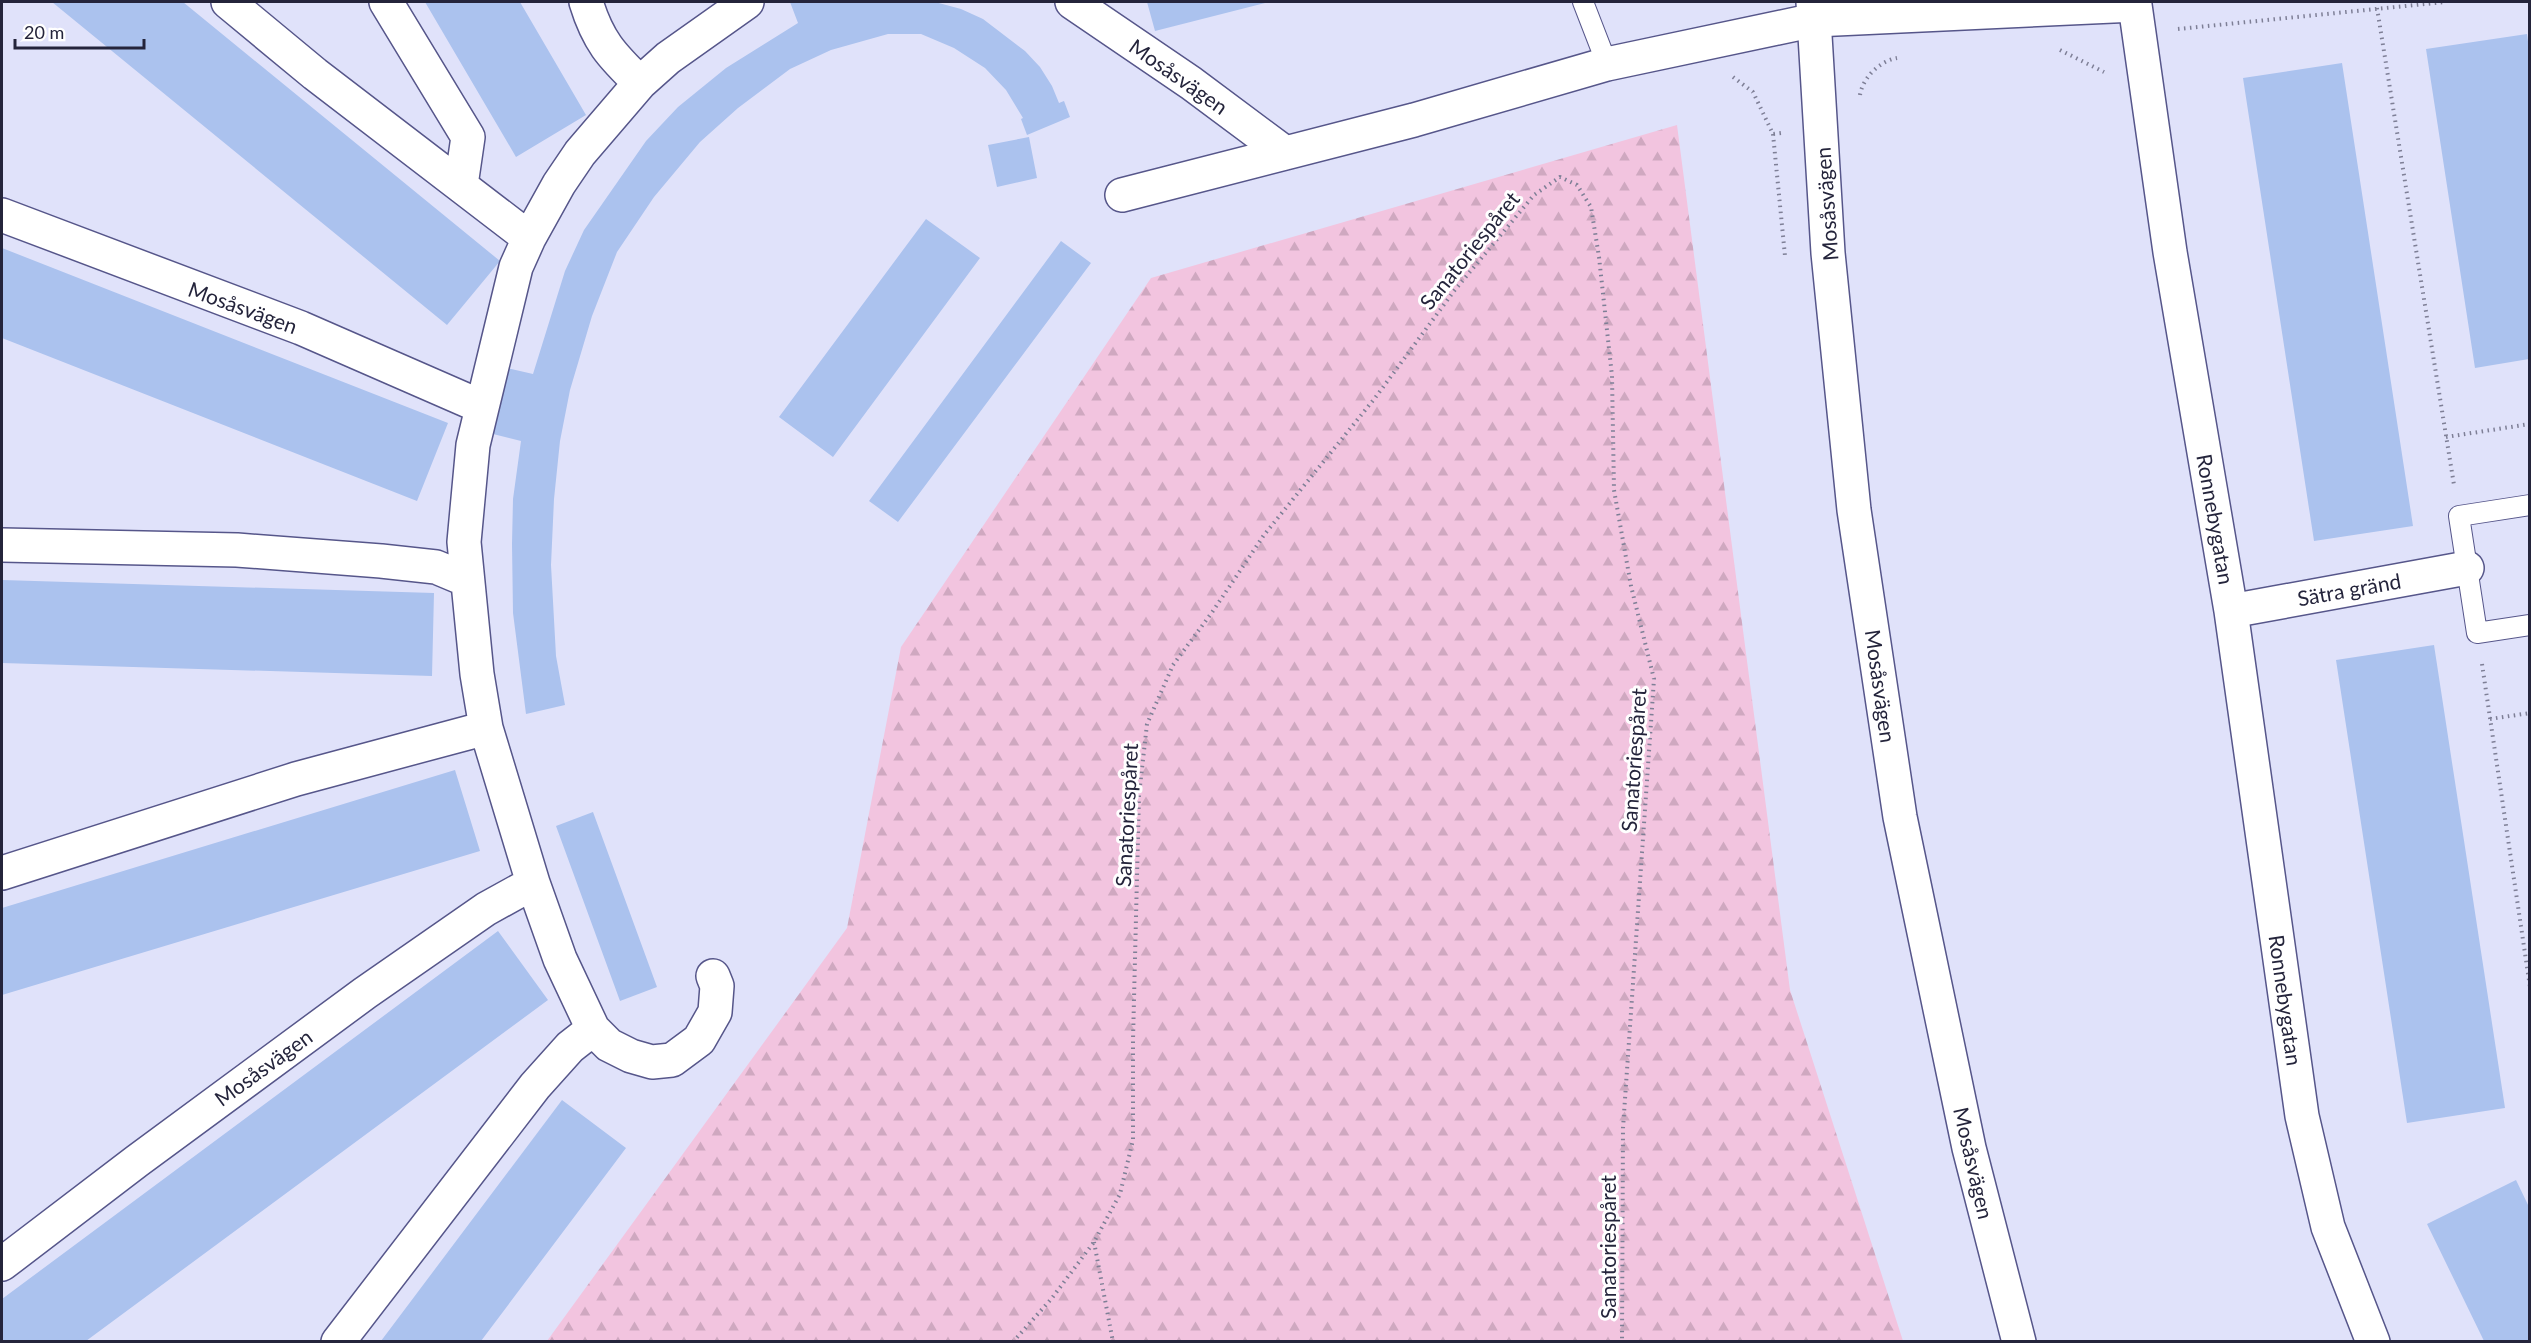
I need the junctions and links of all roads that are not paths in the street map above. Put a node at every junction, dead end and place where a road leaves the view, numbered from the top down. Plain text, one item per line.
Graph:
1 (228, 2) edge
2 (386, 2) edge
3 (586, 2) edge
4 (747, 2) edge
5 (1072, 2) edge
6 (1583, 2) edge
7 (1814, 11) edge
8 (2136, 13) edge
9 (1607, 64) junction
10 (640, 82) junction
11 (1285, 153) junction
12 (461, 185) junction
13 (1122, 195) dead end
14 (2, 215) edge
15 (529, 238) junction
16 (482, 407) junction
17 (2529, 505) edge
18 (2, 545) edge
19 (2467, 568) junction
20 (467, 580) junction
21 (2231, 611) junction
22 (2529, 626) edge
23 (486, 728) junction
24 (2, 873) edge
25 (534, 883) junction
26 (713, 976) dead end
27 (593, 1029) junction
28 (2, 1264) edge
29 (338, 1341) edge
30 (2019, 1341) edge
31 (2373, 1341) edge

1 - 12 street
2 - 12 street
3 - 10 street
4 - 10 street
5 - 11 street, Mosåsvägen
6 - 9 lane
7 - 8 street
7 - 9 street
7 - 30 street, Mosåsvägen
8 - 21 street, Ronnebygatan
9 - 11 street
10 - 15 street
11 - 13 street
12 - 15 street
14 - 16 street, Mosåsvägen
15 - 16 street
16 - 20 street
17 - 19 lane
18 - 20 street
19 - 21 street, Sätra gränd
19 - 22 lane
20 - 23 street
21 - 31 street, Ronnebygatan
23 - 24 street
23 - 25 street
25 - 27 street
25 - 28 street, Mosåsvägen
26 - 27 street
27 - 29 street

